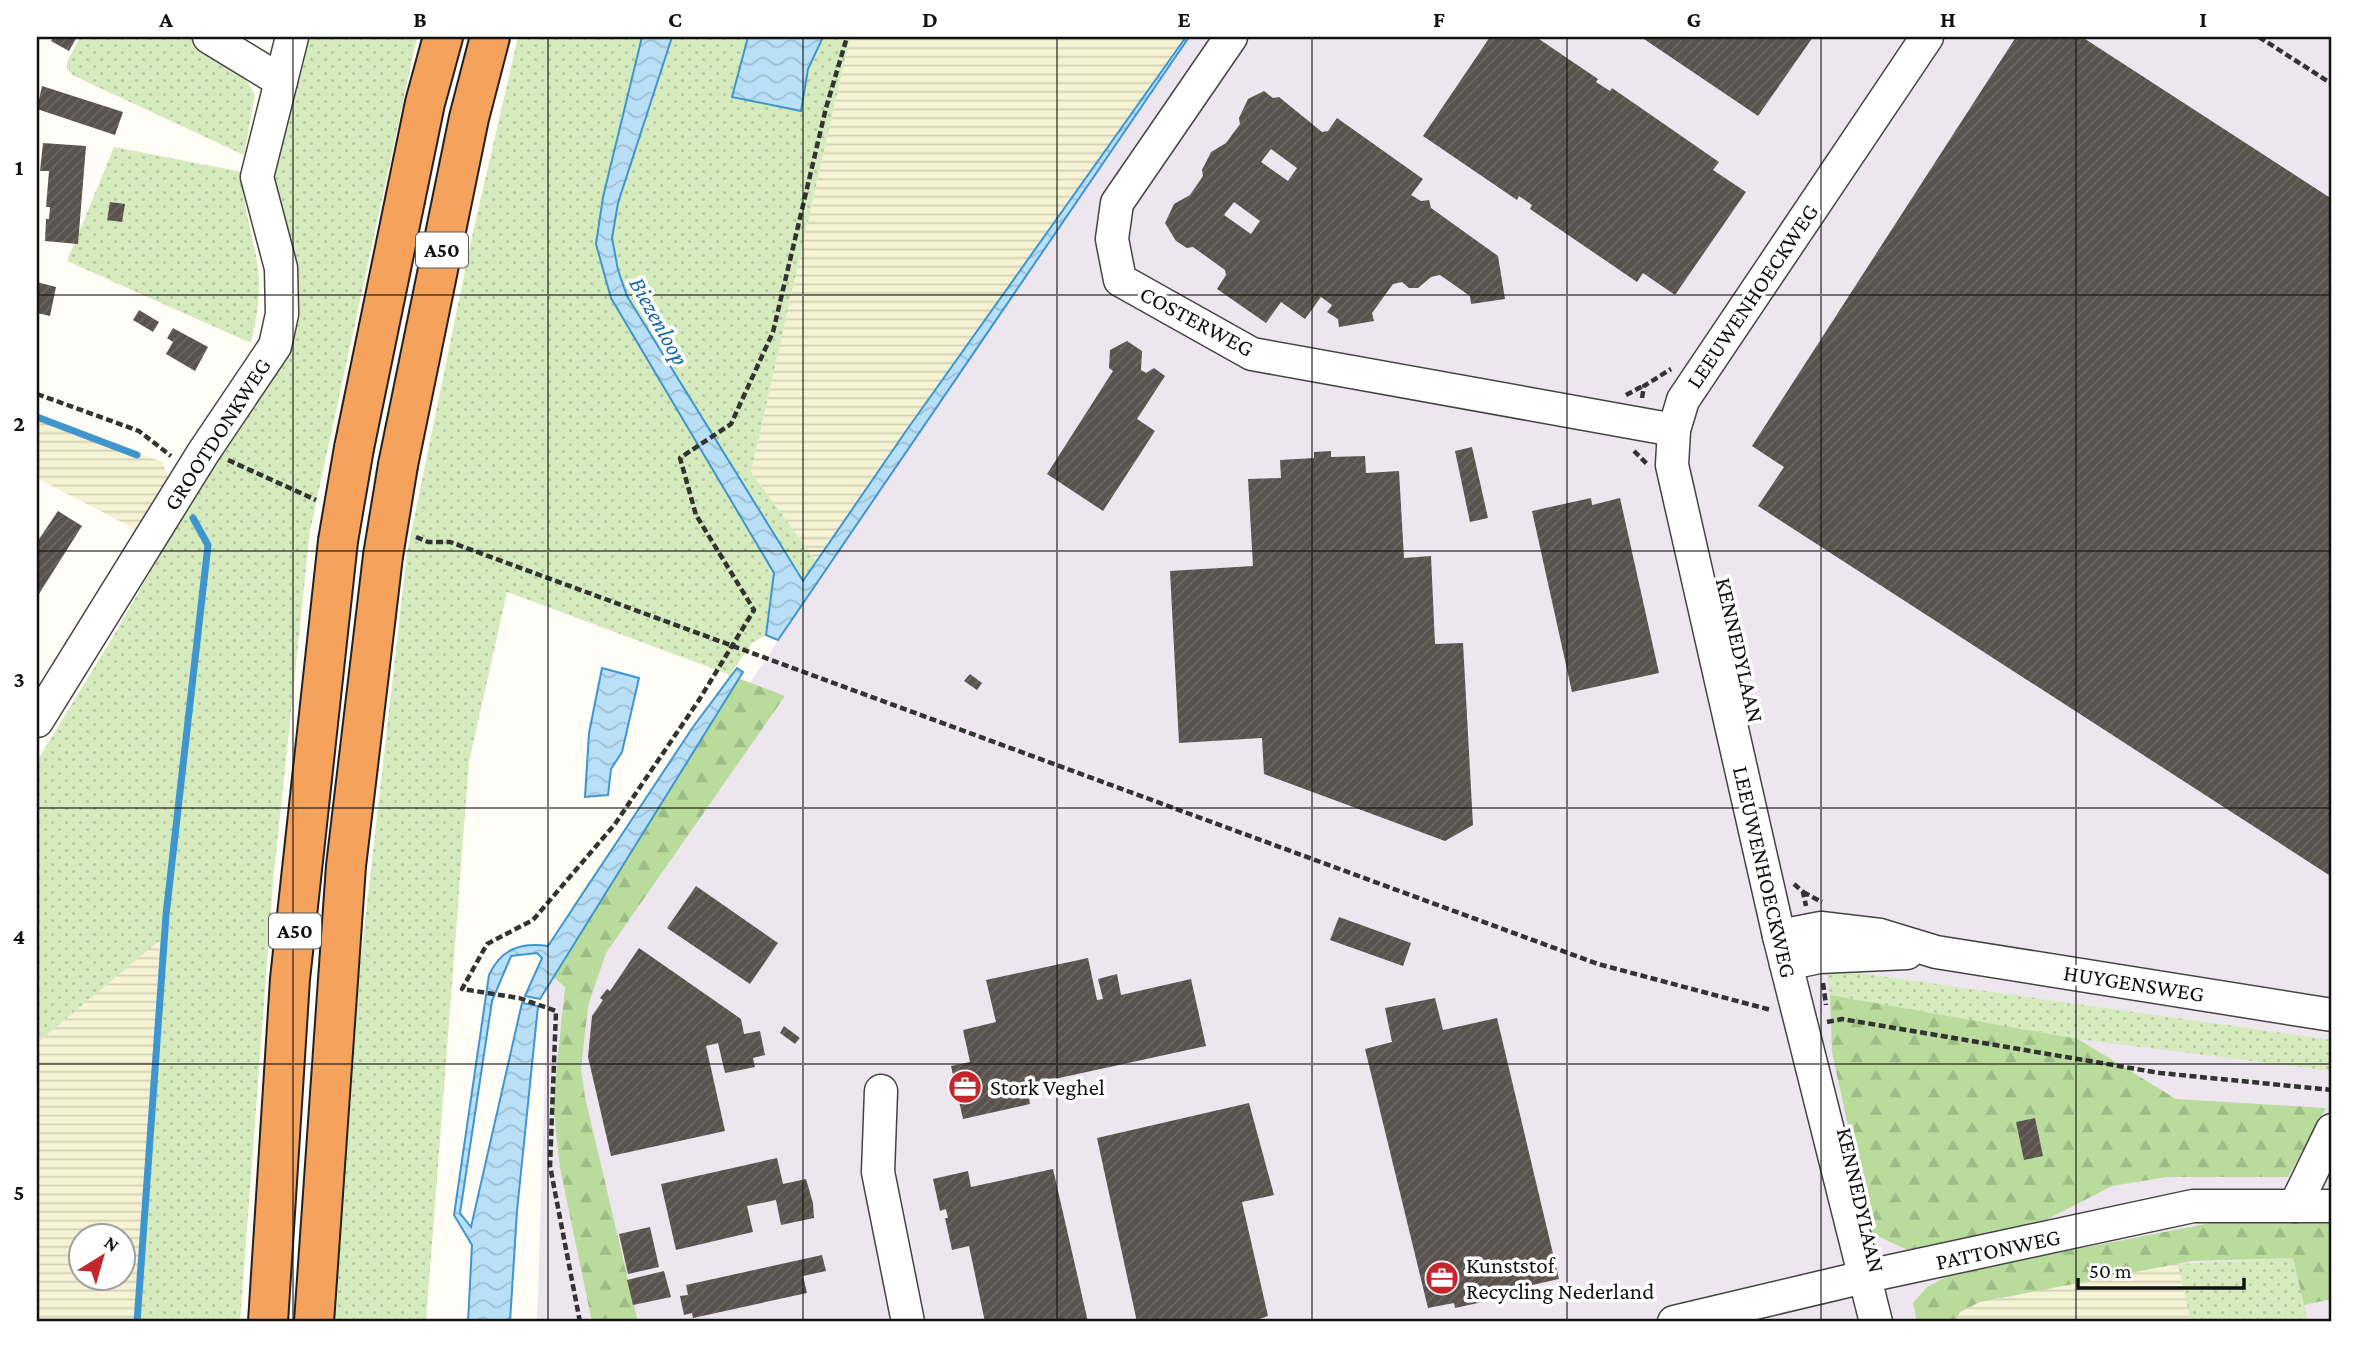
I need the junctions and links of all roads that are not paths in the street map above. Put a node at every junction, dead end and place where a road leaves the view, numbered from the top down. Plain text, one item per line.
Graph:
1 (209, 37) edge
2 (292, 37) edge
3 (443, 37) edge
4 (490, 37) edge
5 (1231, 37) edge
6 (1927, 37) edge
7 (281, 81) junction
8 (1674, 430) junction
9 (37, 722) edge
10 (1783, 950) junction
11 (2332, 1015) edge
12 (881, 1091) dead end
13 (2332, 1130) edge
14 (2295, 1206) junction
15 (2332, 1206) edge
16 (1866, 1278) junction
17 (268, 1322) edge
18 (314, 1322) edge
19 (908, 1322) edge
20 (1674, 1322) edge
21 (1876, 1322) edge

1 - 7 street
2 - 7 street, GROOTDONKWEG
3 - 17 highway, A50, bridge
4 - 18 highway, A50, bridge
5 - 8 street, COSTERWEG
6 - 8 street, LEEUWENHOECKWEG
7 - 9 street, GROOTDONKWEG
8 - 10 street, LEEUWENHOECKWEG
10 - 11 street, HUYGENSWEG
10 - 16 street, LEEUWENHOECKWEG
12 - 19 street
13 - 14 street
14 - 15 street, PATTONWEG
14 - 16 street, PATTONWEG
16 - 20 street, PATTONWEG
16 - 21 street, KENNEDYLAAN

